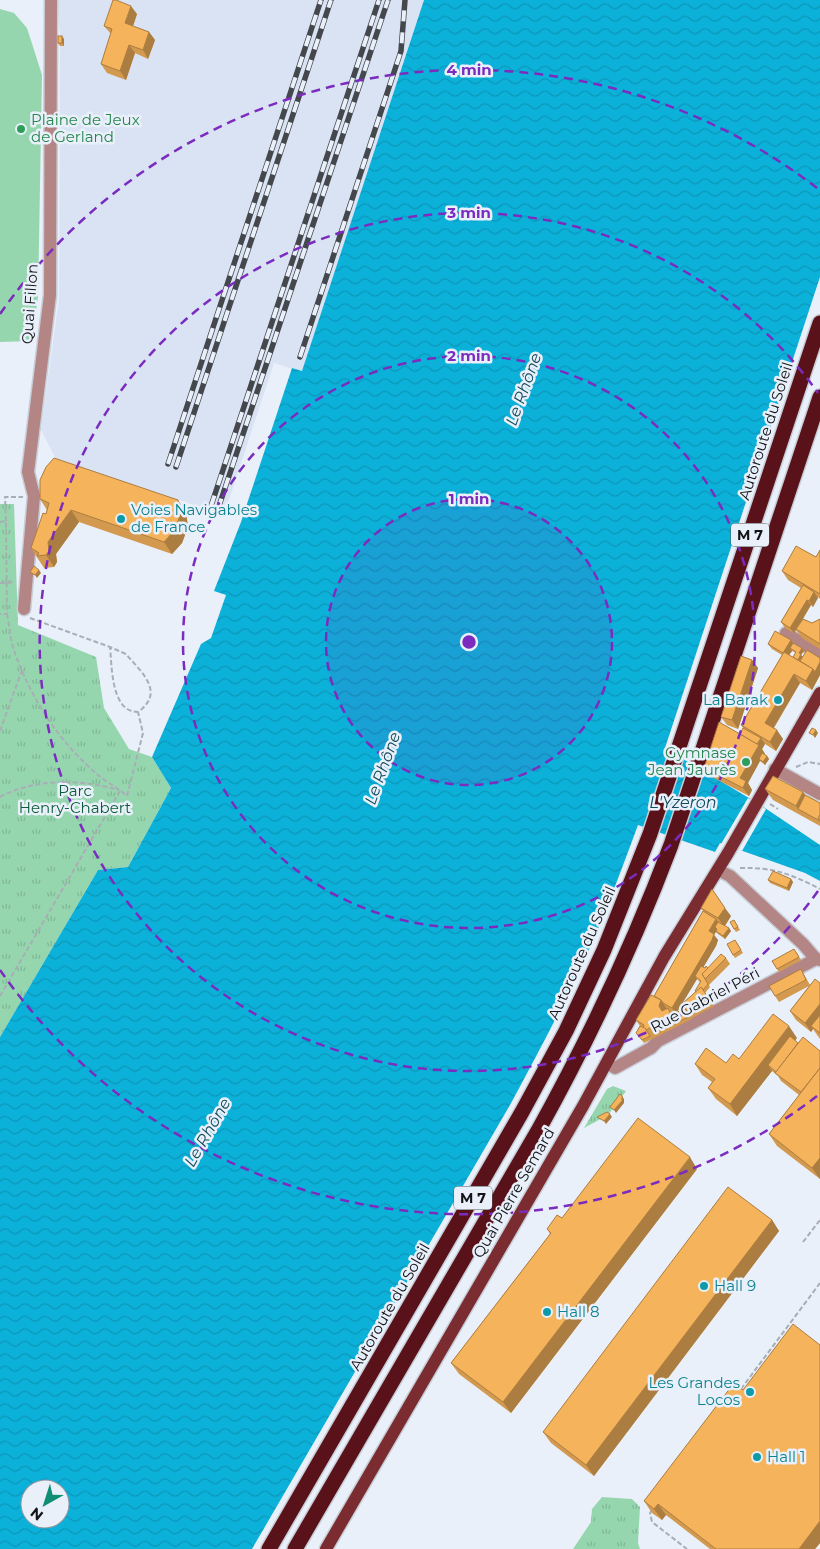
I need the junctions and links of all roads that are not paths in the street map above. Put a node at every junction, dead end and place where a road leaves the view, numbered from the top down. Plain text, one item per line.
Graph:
1 (50, 0) edge
2 (820, 323) edge
3 (820, 397) edge
4 (24, 609) road end
5 (786, 633) edge
6 (820, 655) edge
7 (820, 693) edge
8 (776, 769) junction
9 (820, 794) edge
10 (718, 870) junction
11 (818, 960) edge
12 (607, 1063) junction
13 (270, 1549) edge
14 (295, 1549) edge
15 (326, 1549) edge

1 - 4 street, Quai Fillon
2 - 13 highway, Autoroute du Soleil / M 7
3 - 14 highway, M 7
5 - 6 street
7 - 8 main road, Quai Pierre Semard
8 - 9 street
8 - 10 main road, Quai Pierre Semard
10 - 11 street
10 - 12 main road, Quai Pierre Semard
11 - 12 street, Rue Gabriel Péri
12 - 15 main road, Quai Pierre Semard

